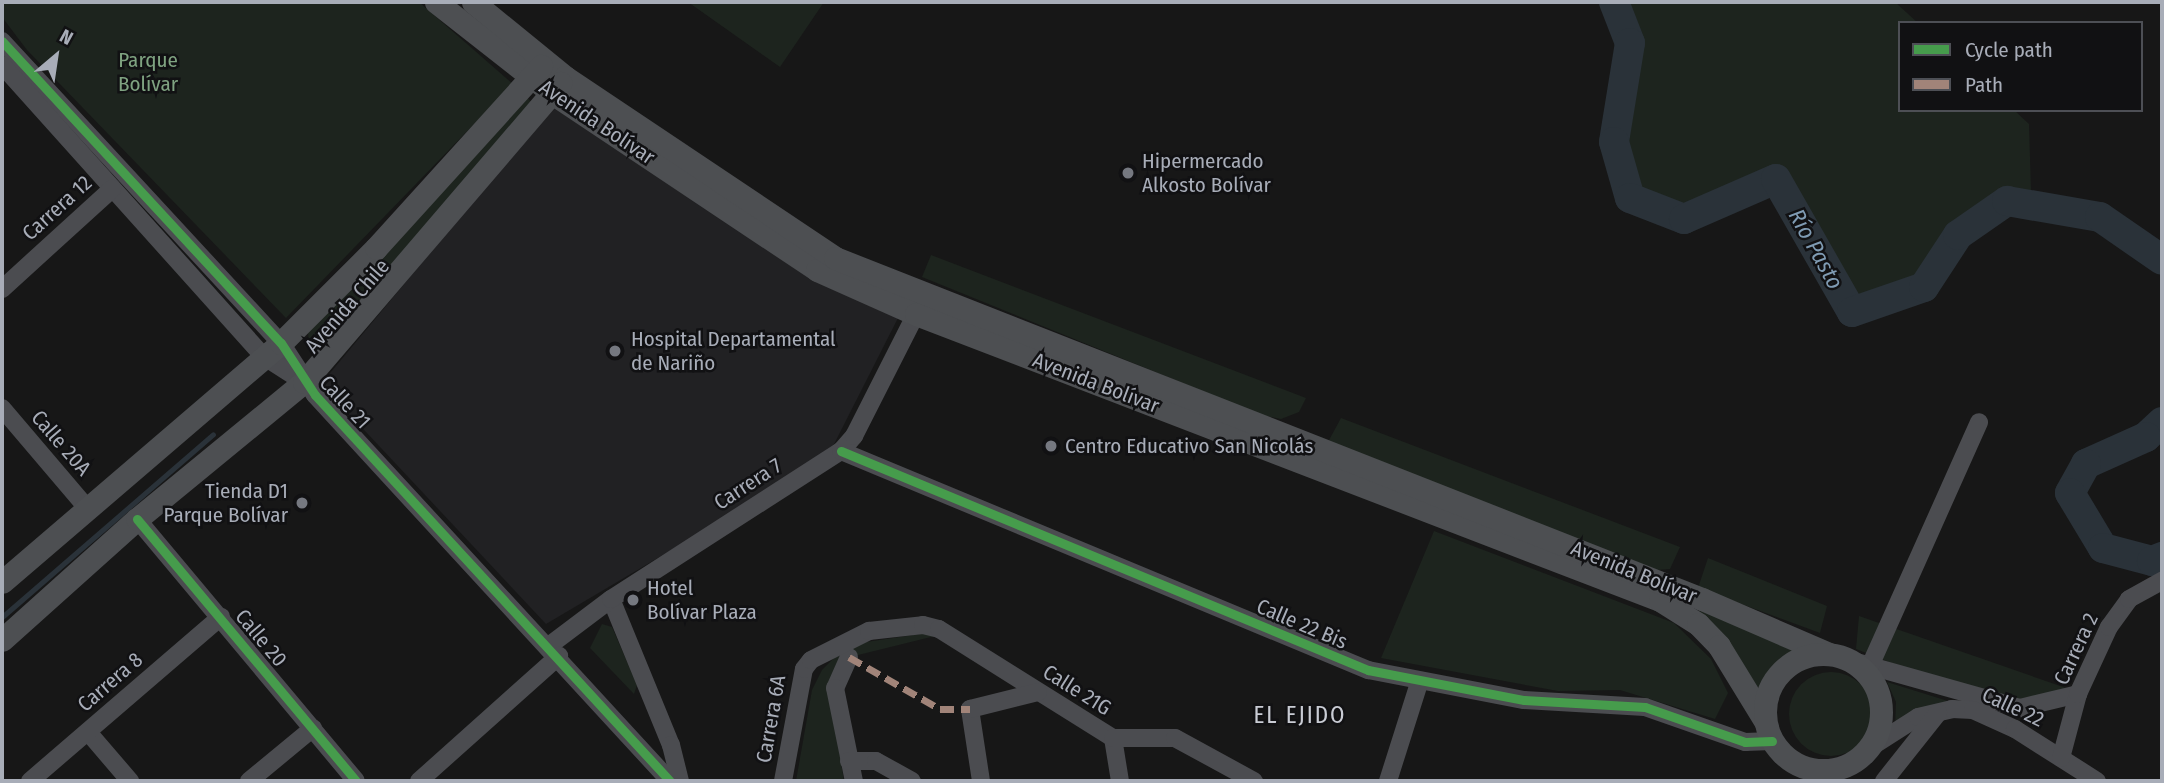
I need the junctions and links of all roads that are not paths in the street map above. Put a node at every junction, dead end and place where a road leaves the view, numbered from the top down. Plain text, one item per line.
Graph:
1 (436, 2) edge
2 (473, 2) edge
3 (2, 41) edge
4 (2, 65) edge
5 (538, 69) junction
6 (559, 85) junction
7 (113, 189) junction
8 (2, 289) edge
9 (916, 314) junction
10 (272, 349) junction
11 (304, 382) junction
12 (4, 416) edge
13 (1979, 422) dead end
14 (841, 452) junction
15 (87, 508) junction
16 (137, 519) junction
17 (2162, 581) edge
18 (2, 582) edge
19 (611, 599) junction
20 (220, 617) junction
21 (923, 625) joint
22 (2, 640) edge
23 (554, 651) junction
24 (849, 657) dead end
25 (1849, 660) junction
26 (1419, 683) junction
27 (1038, 692) junction
28 (2078, 694) junction
29 (1938, 713) junction
30 (313, 727) junction
31 (88, 732) junction
32 (1113, 738) junction
33 (1775, 740) junction
34 (2061, 758) junction
35 (849, 761) junction
36 (1855, 764) edge
37 (30, 781) edge
38 (130, 781) edge
39 (249, 781) edge
40 (356, 781) edge
41 (419, 781) edge
42 (670, 781) edge
43 (680, 781) edge
44 (783, 781) edge
45 (854, 781) edge
46 (912, 781) edge
47 (981, 781) edge
48 (1119, 781) edge
49 (1254, 781) edge
50 (1388, 781) edge
51 (1796, 781) edge
52 (1884, 781) edge
53 (2097, 781) edge

1 - 5 main road, Avenida Bolívar
2 - 5 main road, Avenida Bolívar
3 - 10 street, Calle 21
4 - 7 street, Calle 21
5 - 6 main road, Avenida Bolívar
5 - 10 main road, Avenida Chile
6 - 9 main road, Avenida Bolívar
6 - 11 main road, Avenida Chile
6 - 25 main road, Avenida Bolívar
7 - 8 street, Carrera 12
7 - 10 street, Calle 21
9 - 14 street, Carrera 7
9 - 33 main road, Avenida Bolívar
10 - 11 street, Calle 21
10 - 15 main road, Avenida Chile
11 - 16 main road, Avenida Chile
11 - 23 street, Calle 21
12 - 15 street, Calle 20A
13 - 25 street
14 - 19 street, Carrera 7
14 - 26 street, Calle 22 Bis
15 - 18 main road, Avenida Chile
16 - 20 street, Calle 20
16 - 22 main road, Avenida Chile
17 - 28 street, Carrera 2
19 - 23 street, Carrera 7
19 - 43 street
20 - 30 street, Calle 20
20 - 31 street, Carrera 8
21 - 27 street, Calle 21G
21 - 44 street, Carrera 6A
23 - 41 street, Carrera 7
23 - 42 street, Calle 21
24 - 35 street
25 - 28 street, Avenida Bolívar
25 - 33 main road
25 - 36 main road
26 - 33 street, Calle 22 Bis
26 - 50 street
27 - 32 street, Calle 21G
27 - 47 street
28 - 34 street, Carrera 2
29 - 34 street, Calle 22
29 - 36 street, Calle 22
29 - 52 street
30 - 39 street
30 - 40 street, Calle 20
31 - 37 street, Carrera 8
31 - 38 street
32 - 48 street
32 - 49 street, Calle 21G
33 - 36 main road
33 - 51 main road, Avenida Bolívar
34 - 53 street, Calle 22
35 - 45 street
35 - 46 street

